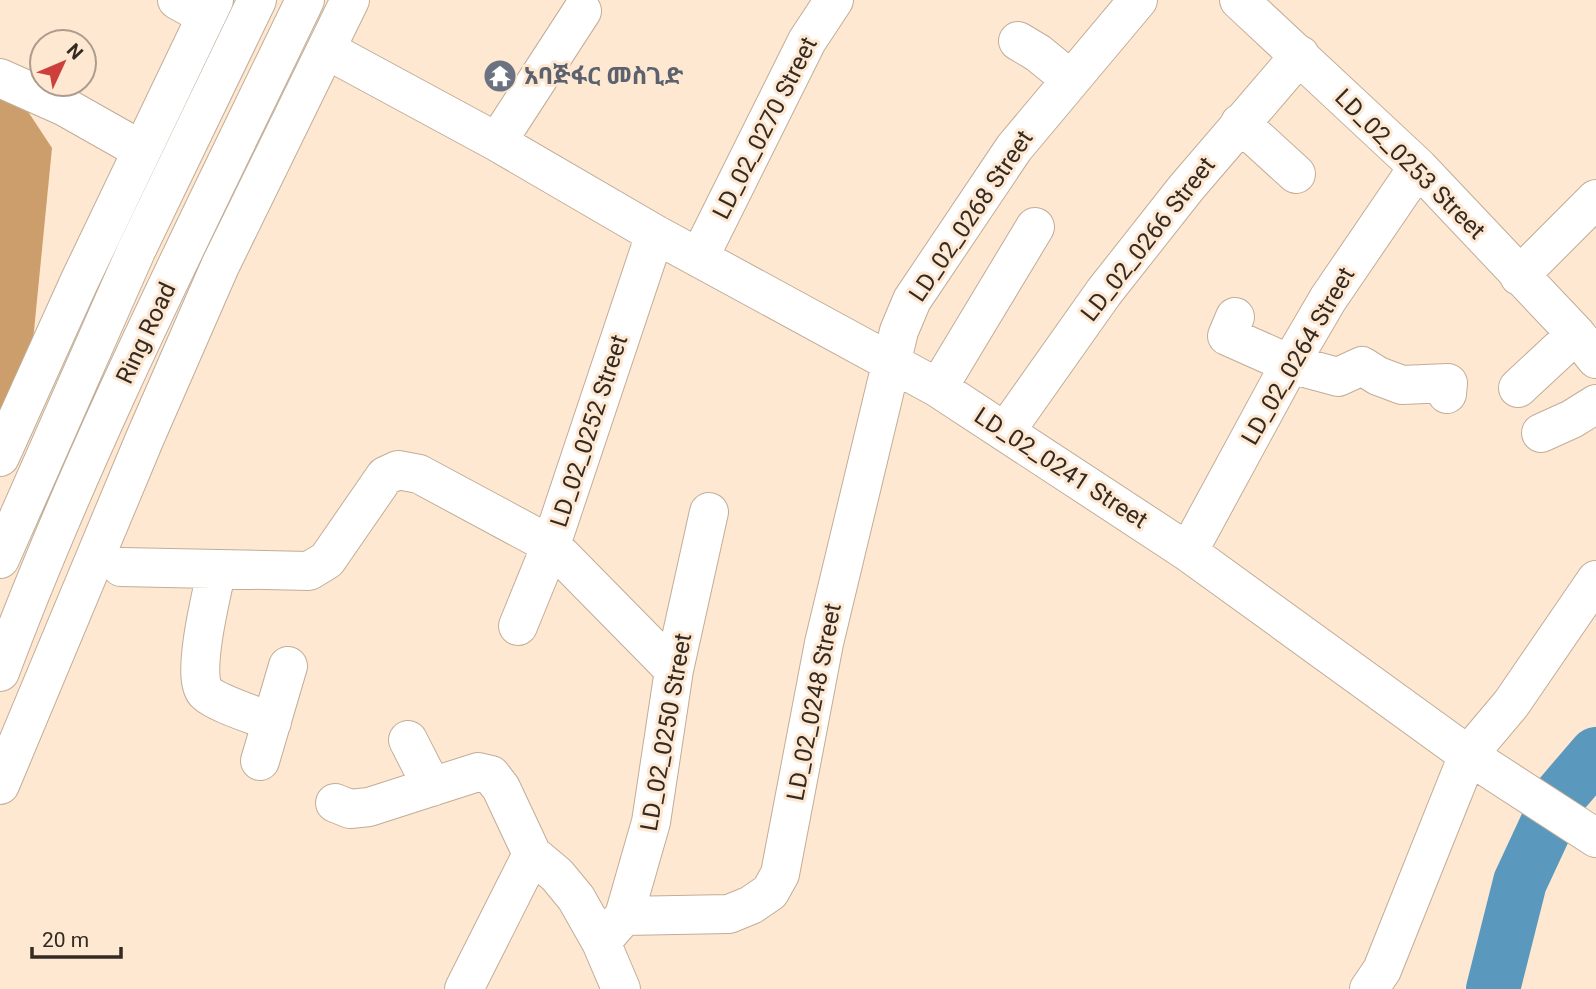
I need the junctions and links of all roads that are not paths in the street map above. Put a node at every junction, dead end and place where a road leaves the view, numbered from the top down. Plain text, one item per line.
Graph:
1 (257, 0) edge
2 (305, 0) edge
3 (350, 0) edge
4 (834, 0) edge
5 (1138, 0) edge
6 (1239, 0) edge
7 (199, 5) edge
8 (582, 11) dead end
9 (1018, 41) dead end
10 (327, 50) junction
11 (1300, 55) junction
12 (0, 78) edge
13 (1070, 79) junction
14 (1240, 123) junction
15 (497, 142) junction
16 (141, 150) junction
17 (1418, 167) junction
18 (1296, 174) dead end
19 (1596, 199) edge
20 (1035, 227) dead end
21 (654, 234) junction
22 (699, 258) junction
23 (1519, 276) junction
24 (1235, 317) dead end
25 (1586, 347) edge
26 (892, 363) junction
27 (1290, 364) junction
28 (938, 388) junction
29 (1518, 388) dead end
30 (1447, 394) dead end
31 (1596, 404) edge
32 (1005, 432) junction
33 (1541, 433) dead end
34 (0, 457) edge
35 (709, 512) dead end
36 (551, 545) junction
37 (1188, 552) junction
38 (0, 559) edge
39 (121, 567) dead end
40 (217, 569) junction
41 (1596, 580) edge
42 (518, 626) dead end
43 (288, 666) dead end
44 (674, 670) junction
45 (0, 672) edge
46 (272, 722) junction
47 (408, 740) dead end
48 (260, 761) dead end
49 (1483, 765) junction
50 (0, 785) edge
51 (432, 787) junction
52 (335, 803) dead end
53 (1596, 838) edge
54 (531, 854) junction
55 (612, 929) junction
56 (464, 989) edge
57 (621, 989) edge
58 (1369, 989) edge

1 - 38 main road, Ring Road
2 - 45 main road, Ring Road
3 - 10 main road
4 - 22 main road, LD_02_0270 Street
5 - 13 main road, LD_02_0268 Street
6 - 11 main road, LD_02_0253 Street
7 - 16 main road
8 - 15 main road
9 - 13 main road
10 - 15 main road, LD_02_0241 Street
10 - 50 main road
11 - 14 main road, LD_02_0266 Street
11 - 17 main road, LD_02_0253 Street
12 - 16 main road
13 - 26 main road, LD_02_0268 Street
14 - 18 main road
14 - 32 main road, LD_02_0266 Street
15 - 21 main road, LD_02_0241 Street
16 - 34 main road
17 - 23 main road, LD_02_0253 Street
17 - 27 main road, LD_02_0264 Street
19 - 23 main road
20 - 28 main road
21 - 22 main road, LD_02_0241 Street
21 - 36 main road, LD_02_0252 Street
22 - 26 main road, LD_02_0241 Street
23 - 25 main road, LD_02_0253 Street
24 - 27 main road
25 - 29 main road, LD_02_0253 Street
26 - 28 main road, LD_02_0241 Street
26 - 55 main road, LD_02_0248 Street
27 - 30 main road
27 - 37 main road, LD_02_0264 Street
28 - 32 main road, LD_02_0241 Street
31 - 33 main road
32 - 37 main road, LD_02_0241 Street
35 - 44 main road, LD_02_0250 Street
36 - 40 main road
36 - 42 main road, LD_02_0252 Street
36 - 44 main road
37 - 49 main road, LD_02_0241 Street
39 - 40 main road
40 - 46 main road
41 - 49 main road
43 - 46 main road
44 - 55 main road, LD_02_0250 Street
46 - 48 main road
47 - 51 main road
49 - 53 main road, LD_02_0241 Street
49 - 58 main road
51 - 52 main road
51 - 54 main road
54 - 55 main road
54 - 56 main road
55 - 57 main road

